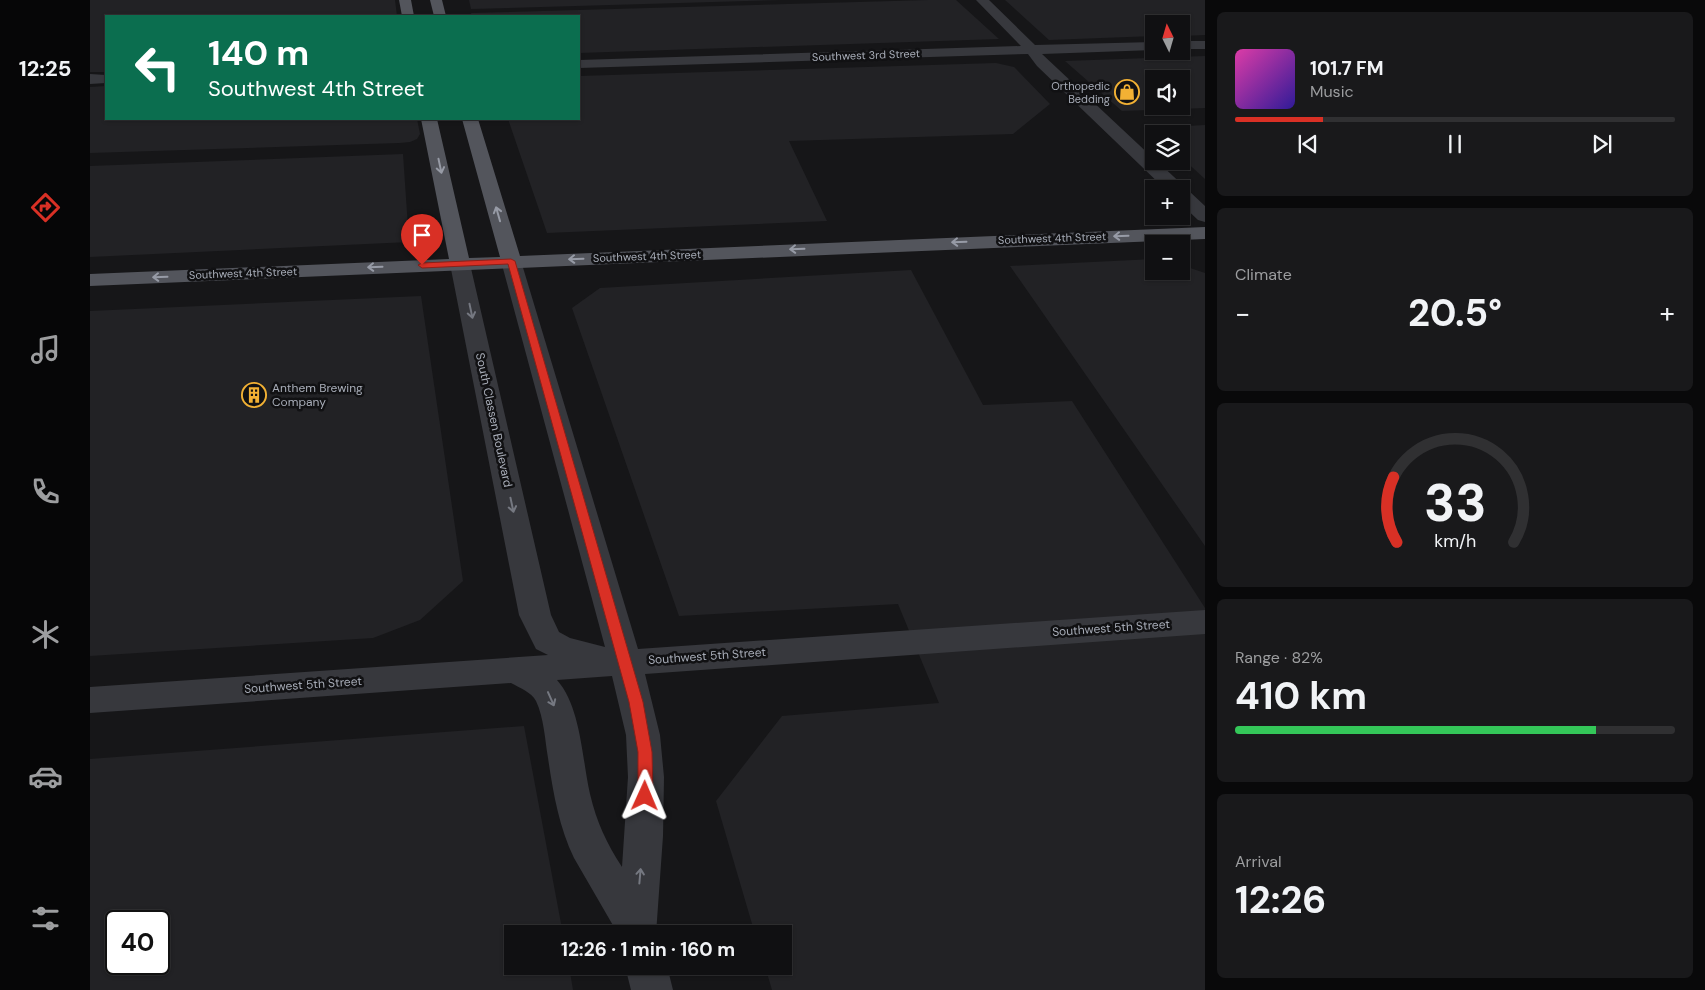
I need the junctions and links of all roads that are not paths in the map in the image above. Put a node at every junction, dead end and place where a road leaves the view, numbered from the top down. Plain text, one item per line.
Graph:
1 (405, 0) edge
2 (436, 0) edge
3 (982, 0) edge
4 (408, 15) edge
5 (440, 15) edge
6 (1190, 45) edge
7 (1205, 45) edge
8 (1145, 46) edge
9 (1032, 50) junction
10 (580, 64) edge
11 (90, 79) edge
12 (105, 79) edge
13 (429, 120) edge
14 (470, 120) edge
15 (1166, 180) edge
16 (1190, 202) edge
17 (1205, 216) edge
18 (1205, 232) edge
19 (511, 261) junction
20 (460, 264) junction
21 (90, 280) edge
22 (1205, 622) edge
23 (625, 662) junction
24 (515, 670) junction
25 (90, 700) edge
26 (635, 925) edge
27 (637, 925) edge
28 (648, 975) edge
29 (652, 990) edge

1 - 4 main road
2 - 5 main road
3 - 9 street
6 - 7 street
8 - 9 street, Southwest 3rd Street
9 - 10 street, Southwest 3rd Street
9 - 15 street
11 - 12 street
13 -> 20 main road, South Classen Boulevard
19 -> 14 main road
16 - 17 street
18 -> 19 main road, Southwest 4th Street
19 - 20 main road, Southwest 4th Street
19 - 23 street
20 -> 21 main road, Southwest 4th Street
20 -> 23 street, South Classen Boulevard
22 - 23 street, Southwest 5th Street
23 - 24 street, Southwest 5th Street
27 -> 23 street
24 - 25 street, Southwest 5th Street
24 -> 26 street
28 - 29 street

